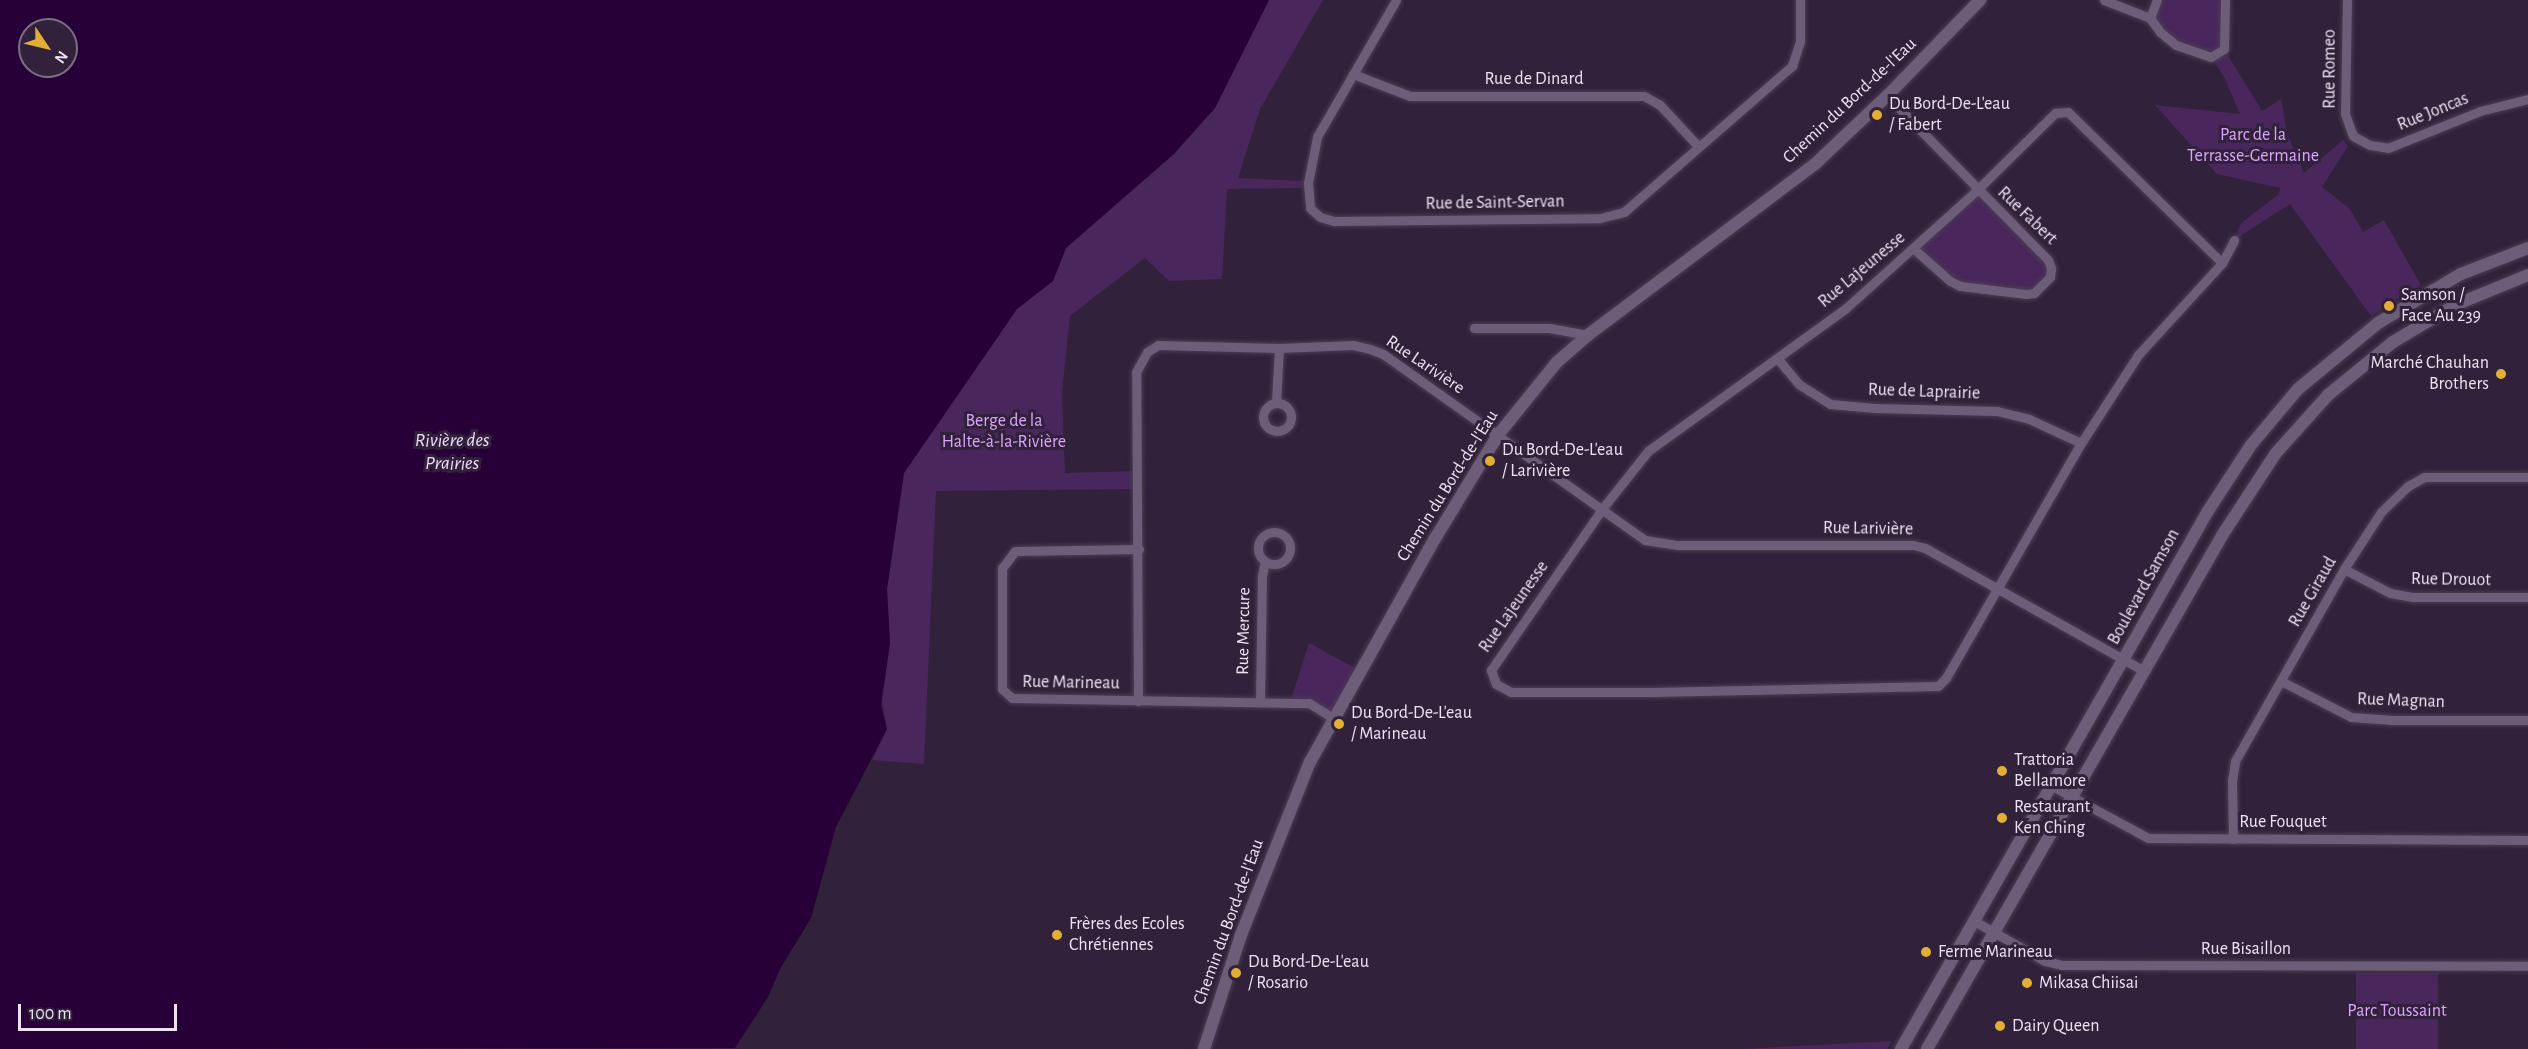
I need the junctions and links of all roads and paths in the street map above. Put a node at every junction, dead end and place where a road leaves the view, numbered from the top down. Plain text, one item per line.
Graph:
1 (1396, 0) edge
2 (1800, 0) edge
3 (2104, 0) edge
4 (2157, 0) edge
5 (2225, 0) edge
6 (2347, 0) edge
7 (1975, 2) edge
8 (2150, 18) junction
9 (1353, 74) junction
10 (1887, 96) junction
11 (2528, 99) edge
12 (2353, 136) joint
13 (1698, 146) junction
14 (1977, 190) junction
15 (2234, 240) dead end
16 (1914, 249) junction
17 (2528, 249) edge
18 (2222, 263) junction
19 (2528, 275) edge
20 (1474, 328) dead end
21 (1588, 335) junction
22 (1279, 348) junction
23 (1777, 358) junction
24 (1276, 402) dead end
25 (1498, 435) junction
26 (2081, 443) junction
27 (2528, 477) edge
28 (1602, 509) junction
29 (1139, 549) junction
30 (1265, 561) dead end
31 (2344, 569) junction
32 (1998, 587) junction
33 (2528, 597) edge
34 (2125, 660) junction
35 (2144, 671) junction
36 (2281, 681) junction
37 (1138, 701) junction
38 (1260, 701) junction
39 (1333, 718) junction
40 (2528, 720) edge
41 (2052, 786) junction
42 (2072, 797) junction
43 (2233, 839) junction
44 (2528, 840) edge
45 (1974, 921) junction
46 (1994, 933) junction
47 (2528, 966) edge
48 (1204, 1049) edge
49 (1901, 1049) edge
50 (1927, 1049) edge

1 - 9 street, Rue de Saint-Servan
2 - 13 street, Rue de Saint-Servan
3 - 8 street
4 - 8 street
5 - 8 street
6 - 12 street, Rue Romeo
7 - 10 street, Chemin du Bord-de-l'Eau
9 - 13 street, Rue de Dinard
9 - 13 street, Rue de Saint-Servan
10 - 14 street, Rue Fabert
10 - 21 street, Chemin du Bord-de-l'Eau
11 - 12 street, Rue Joncas
14 - 16 street, Rue Lajeunesse
14 - 16 street, Rue Fabert
14 - 18 street, Rue Lajeunesse
15 - 18 street, Rue Lajeunesse
16 - 23 street, Rue Lajeunesse
17 - 34 street, Boulevard Samson
18 - 26 street, Rue Lajeunesse
19 - 35 street
20 - 21 street
21 - 25 street, Chemin du Bord-de-l'Eau
22 - 24 street
22 - 25 street, Rue Larivière
22 - 29 street, Rue Larivière
23 - 26 street, Rue de Laprairie
23 - 28 street, Rue Lajeunesse
25 - 28 street, Rue Larivière
25 - 39 street, Chemin du Bord-de-l'Eau
26 - 32 street, Rue Lajeunesse
27 - 31 street, Rue Giraud
28 - 32 street, Rue Larivière
28 - 32 street, Rue Lajeunesse
29 - 37 street, Rue Larivière
29 - 37 street, Rue Marineau
30 - 38 street, Rue Mercure
31 - 33 street, Rue Drouot
31 - 36 street, Rue Giraud
32 - 34 street, Rue Larivière
34 - 35 street, Rue Larivière
34 - 41 street, Boulevard Samson
35 - 42 street
36 - 40 street, Rue Magnan
36 - 43 street, Rue Giraud
37 - 38 street, Rue Marineau
38 - 39 street, Rue Marineau
39 - 48 street, Chemin du Bord-de-l'Eau
41 - 42 street, Rue Fouquet
41 - 45 street, Boulevard Samson
42 - 43 street, Rue Fouquet
42 - 46 street
43 - 44 street, Rue Fouquet
45 - 46 street, Rue Bisaillon
45 - 49 street, Boulevard Samson
46 - 47 street, Rue Bisaillon
46 - 50 street

